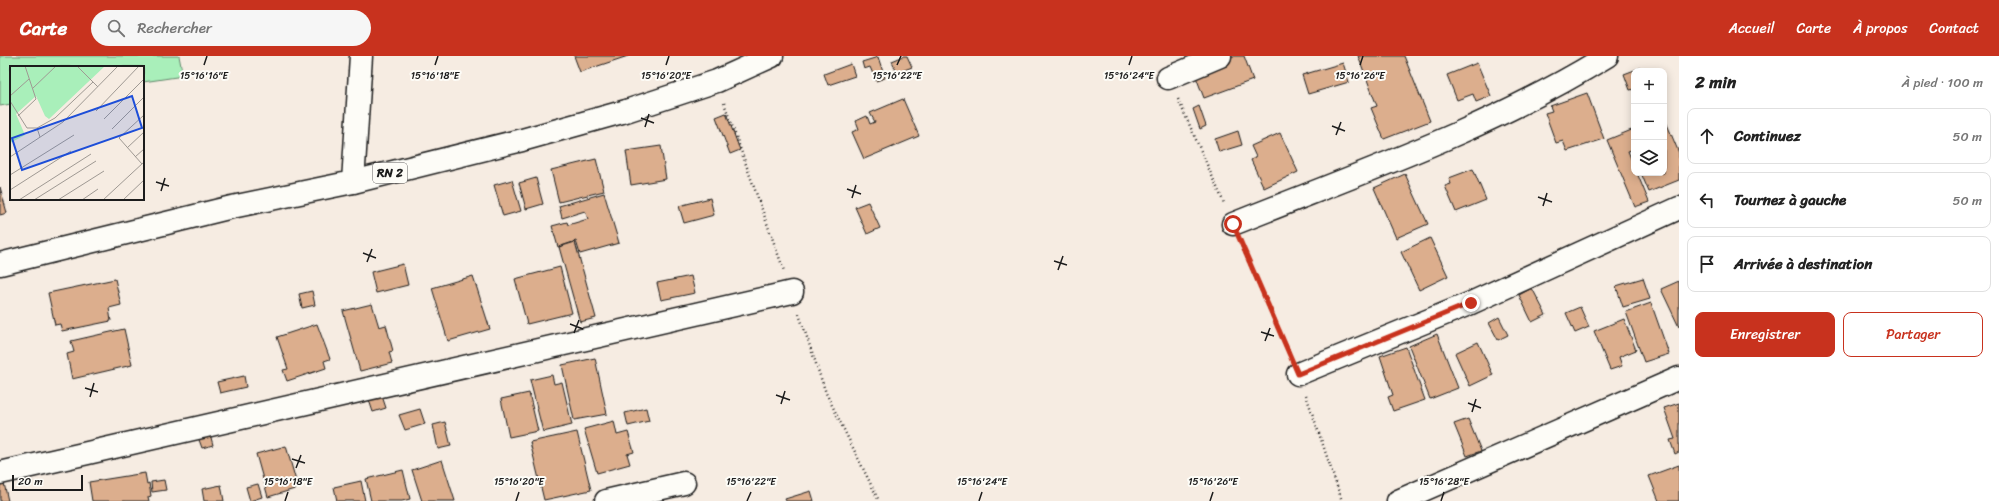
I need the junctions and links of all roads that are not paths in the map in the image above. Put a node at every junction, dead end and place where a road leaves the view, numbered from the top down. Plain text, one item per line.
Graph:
1 (361, 56) edge
2 (772, 56) edge
3 (1220, 56) edge
4 (1607, 56) edge
5 (1168, 78) road end
6 (353, 182) junction
7 (1679, 208) edge
8 (1233, 224) road end
9 (0, 264) edge
10 (792, 292) dead end
11 (1298, 374) road end
12 (1679, 378) edge
13 (0, 473) edge
14 (684, 483) dead end
15 (606, 501) edge
16 (1398, 501) edge

1 - 6 main road
2 - 6 main road, RN 2
3 - 5 main road
4 - 8 main road
6 - 9 main road, RN 2
7 - 11 main road
10 - 13 main road
12 - 16 main road
14 - 15 main road

